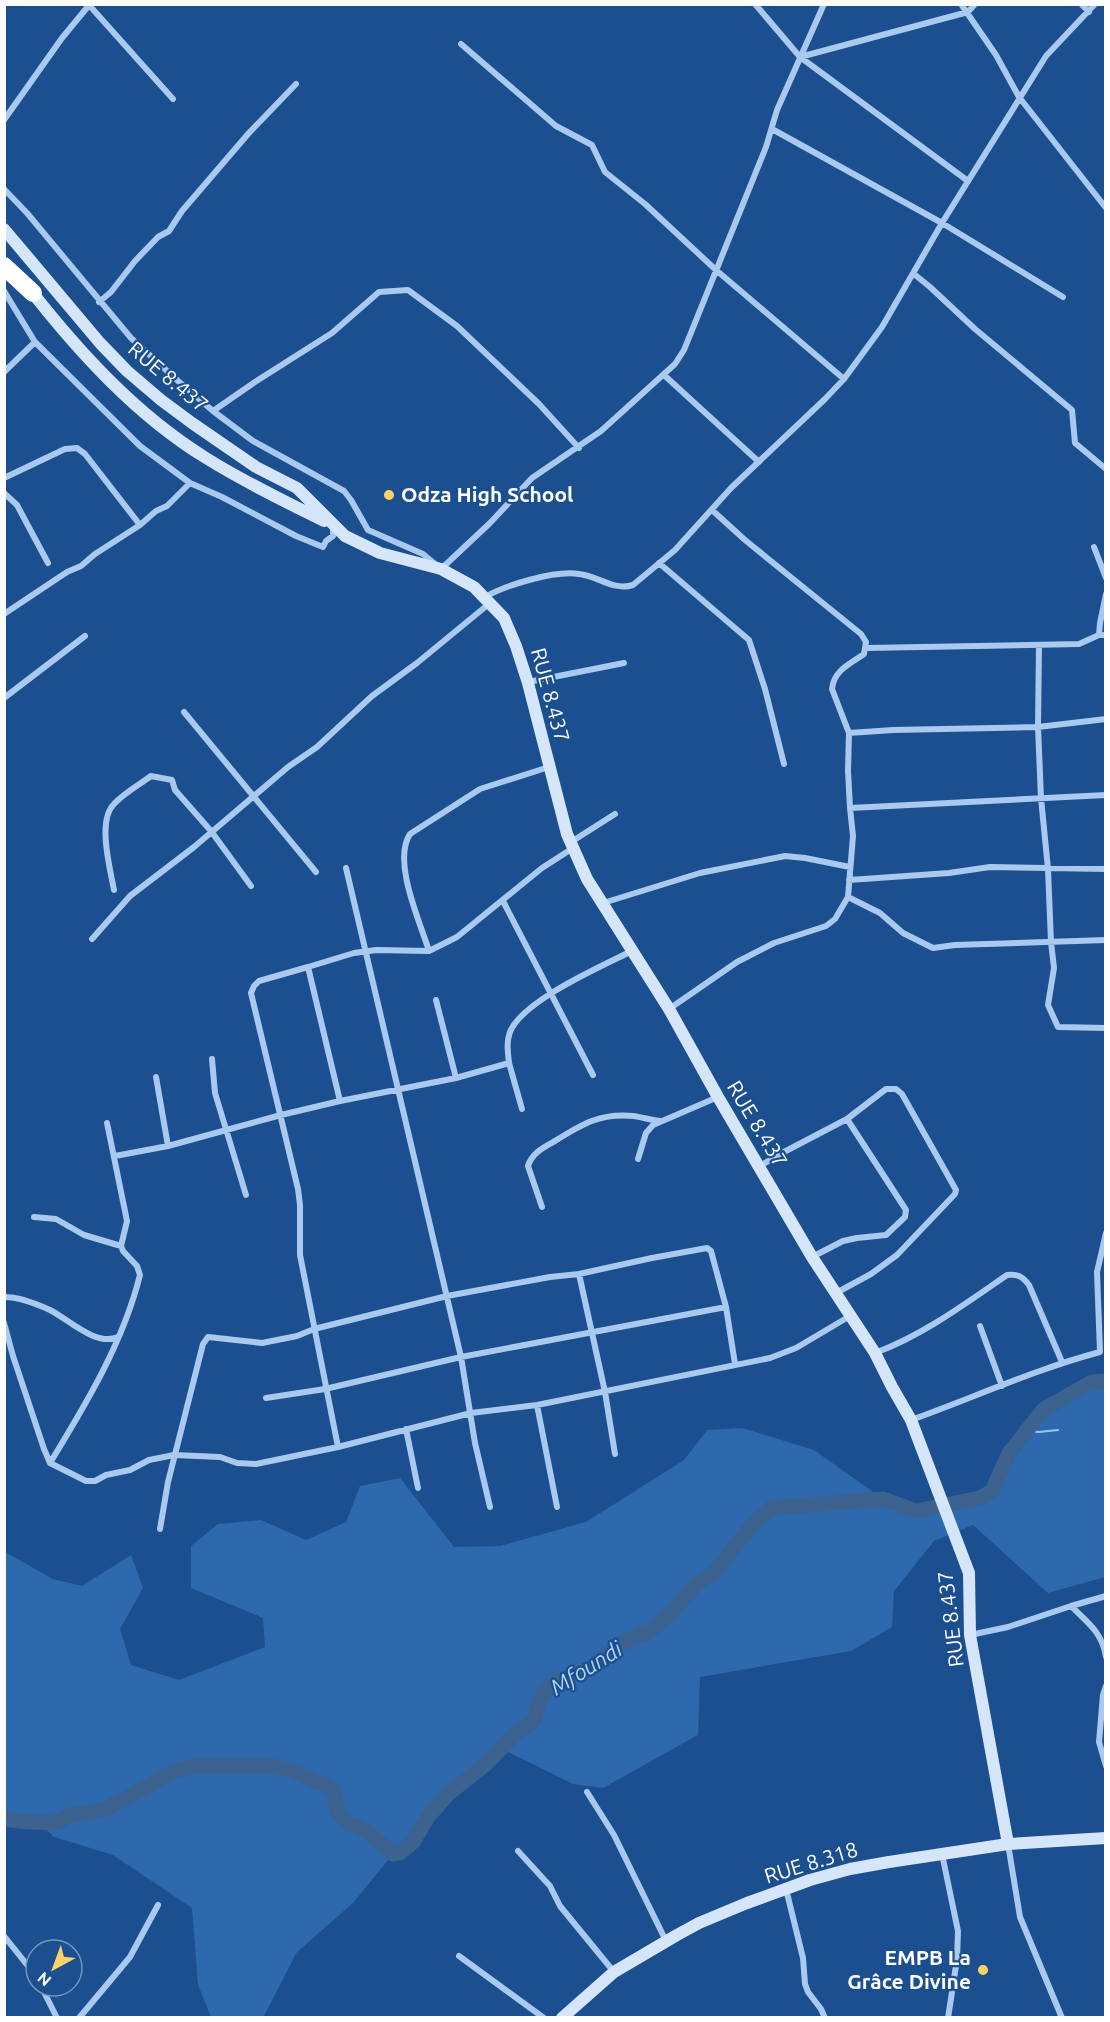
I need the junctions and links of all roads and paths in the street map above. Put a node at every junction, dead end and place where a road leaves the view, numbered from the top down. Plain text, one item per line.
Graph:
1 (755, 4) edge
2 (824, 4) edge
3 (961, 4) edge
4 (975, 4) edge
5 (1081, 4) edge
6 (1095, 4) edge
7 (90, 5) edge
8 (966, 12) junction
9 (1089, 12) junction
10 (461, 44) dead end
11 (800, 57) junction
12 (296, 84) dead end
13 (1019, 97) junction
14 (173, 99) dead end
15 (4, 120) edge
16 (772, 129) junction
17 (968, 181) junction
18 (4, 189) edge
19 (1106, 208) edge
20 (942, 223) junction
21 (4, 229) edge
22 (4, 256) edge
23 (4, 266) edge
24 (716, 270) junction
25 (914, 274) junction
26 (4, 291) edge
27 (33, 293) junction
28 (1063, 297) dead end
29 (99, 302) junction
30 (35, 342) junction
31 (4, 372) edge
32 (664, 375) junction
33 (844, 379) junction
34 (213, 411) junction
35 (579, 448) junction
36 (759, 462) junction
37 (1106, 469) edge
38 (4, 478) edge
39 (190, 483) junction
40 (4, 493) edge
41 (712, 510) junction
42 (140, 525) junction
43 (333, 525) junction
44 (1094, 547) dead end
45 (48, 563) dead end
46 (659, 564) junction
47 (441, 569) junction
48 (1106, 578) edge
49 (1106, 594) edge
50 (488, 600) junction
51 (4, 614) edge
52 (1102, 635) edge
53 (85, 636) dead end
54 (1039, 645) junction
55 (866, 648) junction
56 (624, 663) dead end
57 (528, 682) junction
58 (4, 698) edge
59 (184, 712) dead end
60 (1106, 719) edge
61 (1038, 727) junction
62 (849, 733) junction
63 (784, 764) dead end
64 (549, 767) junction
65 (1106, 795) edge
66 (252, 797) junction
67 (1041, 798) junction
68 (850, 808) junction
69 (615, 814) dead end
70 (211, 831) junction
71 (572, 845) junction
72 (850, 867) junction
73 (346, 868) dead end
74 (1048, 869) junction
75 (1106, 869) edge
76 (316, 872) dead end
77 (849, 880) junction
78 (251, 886) dead end
79 (114, 890) dead end
80 (848, 897) junction
81 (503, 901) junction
82 (602, 903) junction
83 (93, 939) dead end
84 (1106, 939) edge
85 (1051, 942) junction
86 (429, 951) junction
87 (632, 951) junction
88 (365, 952) junction
89 (308, 967) junction
90 (552, 993) junction
91 (436, 1000) dead end
92 (669, 1010) junction
93 (1106, 1028) edge
94 (212, 1059) dead end
95 (509, 1064) junction
96 (593, 1075) dead end
97 (156, 1077) dead end
98 (456, 1078) junction
99 (398, 1090) junction
100 (718, 1097) junction
101 (340, 1101) junction
102 (522, 1109) dead end
103 (281, 1115) junction
104 (847, 1119) junction
105 (661, 1122) junction
106 (107, 1123) dead end
107 (226, 1131) junction
108 (168, 1146) junction
109 (115, 1156) junction
110 (638, 1159) dead end
111 (760, 1166) junction
112 (246, 1195) dead end
113 (542, 1207) dead end
114 (34, 1217) dead end
115 (1106, 1233) edge
116 (121, 1246) junction
117 (812, 1257) junction
118 (579, 1274) junction
119 (835, 1294) junction
120 (447, 1296) junction
121 (4, 1297) edge
122 (726, 1307) junction
123 (851, 1316) junction
124 (4, 1323) edge
125 (980, 1326) dead end
126 (314, 1329) junction
127 (593, 1332) junction
128 (119, 1336) junction
129 (1103, 1352) edge
130 (875, 1353) junction
131 (461, 1357) junction
132 (1062, 1362) junction
133 (735, 1364) junction
134 (1002, 1386) junction
135 (325, 1389) junction
136 (605, 1392) junction
137 (267, 1398) dead end
138 (537, 1405) junction
139 (471, 1413) junction
140 (911, 1420) junction
141 (406, 1429) junction
142 (338, 1447) junction
143 (615, 1454) dead end
144 (174, 1455) junction
145 (50, 1463) junction
146 (418, 1488) dead end
147 (490, 1507) dead end
148 (557, 1507) dead end
149 (160, 1529) dead end
150 (1106, 1596) edge
151 (1071, 1606) junction
152 (970, 1635) junction
153 (1106, 1657) edge
154 (1106, 1686) edge
155 (1106, 1766) edge
156 (587, 1792) dead end
157 (1106, 1838) edge
158 (1008, 1844) junction
159 (518, 1851) dead end
160 (941, 1854) junction
161 (786, 1889) junction
162 (158, 1905) dead end
163 (4, 1936) edge
164 (666, 1941) junction
165 (459, 1956) dead end
166 (24, 1961) edge
167 (614, 1972) junction
168 (47, 1998) edge
169 (57, 2018) edge
170 (79, 2018) edge
171 (544, 2018) edge
172 (562, 2018) edge
173 (825, 2018) edge
174 (948, 2018) edge
175 (1062, 2018) edge

1 - 11 street
2 - 11 street
3 - 8 street
4 - 8 street
5 - 9 street
6 - 9 street
7 - 14 street
7 - 15 street
8 - 11 street
8 - 13 street
9 - 13 street
10 - 24 street
11 - 16 street
11 - 17 street
12 - 29 street
13 - 17 street
13 - 19 street
16 - 20 street
16 - 24 street
17 - 20 street
18 - 29 street
20 - 25 street
20 - 28 street
21 - 43 main road, RUE 8.437
22 - 27 main road, RUE 8.437
23 - 27 highway
24 - 32 street
24 - 33 street
25 - 33 street
25 - 37 street
26 - 30 street
27 - 43 main road, RUE 8.437
29 - 34 street
30 - 31 street
30 - 39 street
32 - 35 street
32 - 36 street
33 - 36 street
34 - 35 street
34 - 47 street
35 - 47 street
36 - 41 street
38 - 42 street
39 - 42 street
39 - 43 street
40 - 45 street
41 - 46 street
41 - 55 street
42 - 51 street
43 - 47 main road, RUE 8.437
44 - 48 street
46 - 50 street
46 - 63 street
47 - 50 main road, RUE 8.437
49 - 52 street
50 - 57 main road, RUE 8.437
50 - 66 street
52 - 54 street
53 - 58 street
54 - 55 street
54 - 61 street
55 - 62 street
56 - 57 street
57 - 64 main road, RUE 8.437
59 - 66 street
60 - 61 street
61 - 62 street
61 - 67 street
62 - 68 street
64 - 71 main road, RUE 8.437
64 - 86 street
65 - 67 street
66 - 70 street
66 - 76 street
67 - 68 street
67 - 74 street
68 - 72 street
69 - 71 street
70 - 78 street
70 - 79 street
70 - 83 street
71 - 81 street
71 - 82 main road, RUE 8.437
72 - 77 street
72 - 82 street
73 - 88 street
74 - 75 street
74 - 77 street
74 - 85 street
77 - 80 street
80 - 85 street
80 - 92 street
81 - 86 street
81 - 90 street
82 - 87 main road, RUE 8.437
84 - 85 street
85 - 93 street
86 - 88 street
87 - 90 street
87 - 92 main road, RUE 8.437
88 - 89 street
88 - 99 street
89 - 101 street
89 - 103 street
90 - 95 street
90 - 96 street
91 - 98 street
92 - 100 main road, RUE 8.437
94 - 107 street
95 - 98 street
95 - 102 street
97 - 108 street
98 - 99 street
99 - 101 street
99 - 120 street
100 - 105 street
100 - 111 main road, RUE 8.437
101 - 103 street
103 - 107 street
103 - 126 street
104 - 111 street
104 - 117 street
104 - 119 street
105 - 110 street
105 - 113 street
106 - 109 street
107 - 108 street
107 - 112 street
108 - 109 street
109 - 116 street
111 - 117 main road, RUE 8.437
114 - 116 street
115 - 129 street
116 - 128 street
117 - 119 main road, RUE 8.437
118 - 120 street
118 - 122 street
118 - 127 street
119 - 123 main road, RUE 8.437
120 - 126 street
120 - 131 street
121 - 128 street
122 - 127 street
122 - 133 street
123 - 130 main road, RUE 8.437
123 - 133 street
124 - 145 street
125 - 134 street
126 - 135 street
126 - 144 street
127 - 131 street
127 - 136 street
128 - 145 street
129 - 132 street
130 - 132 street
130 - 140 main road, RUE 8.437
131 - 135 street
131 - 139 street
132 - 134 street
133 - 136 street
134 - 140 street
135 - 137 street
135 - 142 street
136 - 138 street
136 - 143 street
138 - 139 street
138 - 148 street
139 - 141 street
139 - 147 street
140 - 152 main road, RUE 8.437
141 - 142 street
141 - 146 street
142 - 144 street
144 - 145 street
144 - 149 street
150 - 151 street
151 - 152 street
151 - 153 street
152 - 158 main road, RUE 8.437
154 - 155 street
156 - 164 street
157 - 158 main road, RUE 8.318
158 - 160 main road, RUE 8.318
158 - 175 street
159 - 167 street
160 - 161 main road, RUE 8.318
160 - 174 street
161 - 164 main road, RUE 8.318
161 - 173 street
162 - 170 street
163 - 166 street
164 - 167 main road, RUE 8.318
165 - 171 street
167 - 172 main road, RUE 8.318
168 - 169 street

